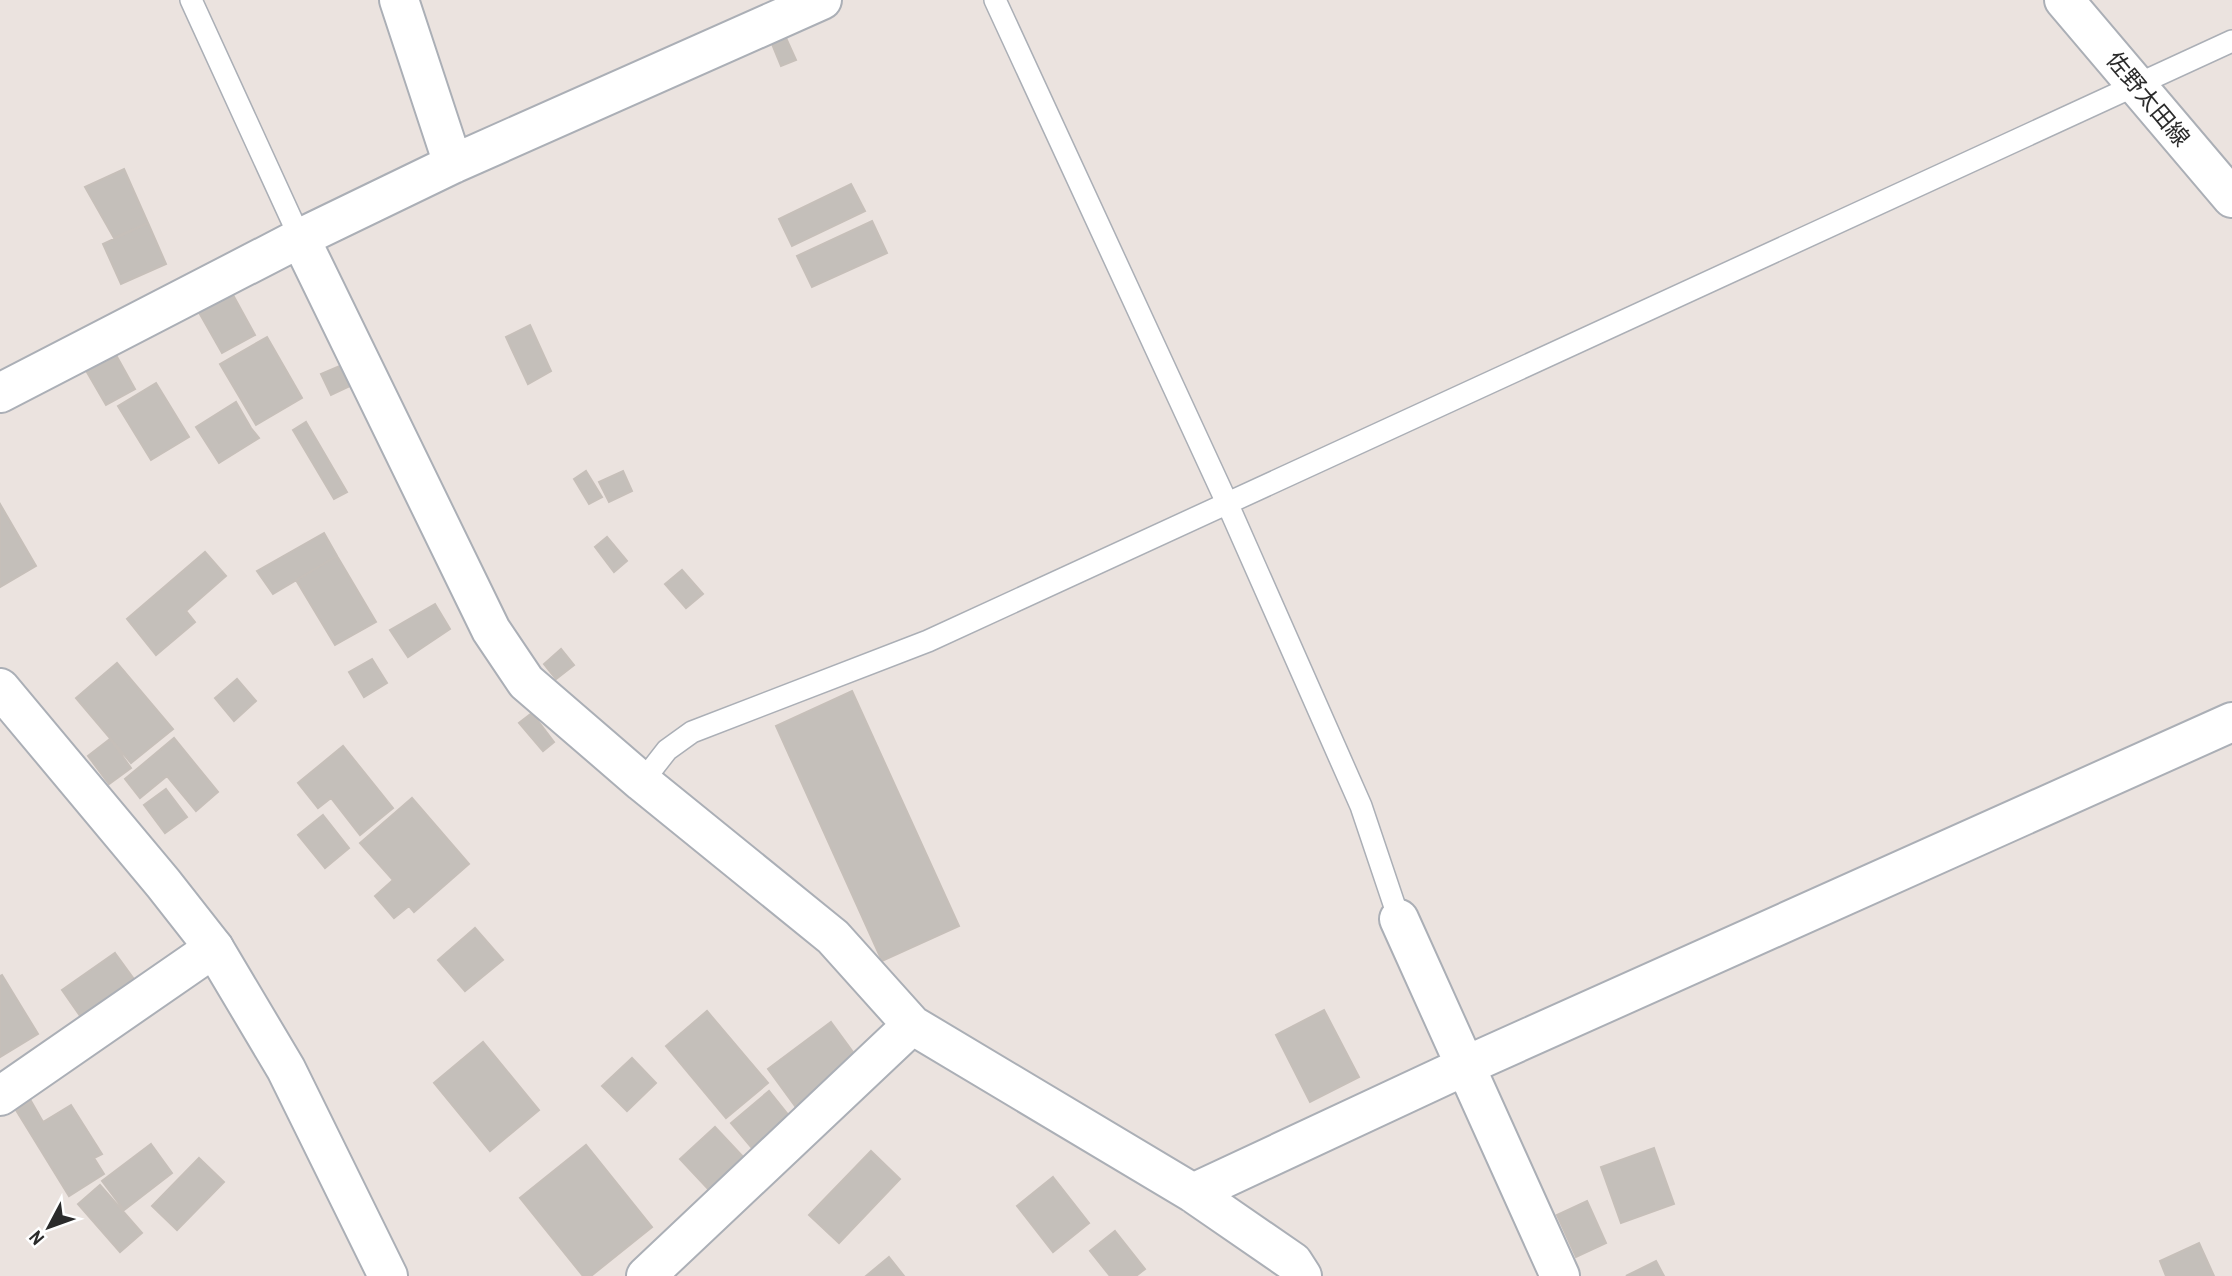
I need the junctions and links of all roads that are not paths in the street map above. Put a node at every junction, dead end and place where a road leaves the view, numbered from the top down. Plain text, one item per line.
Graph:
1 (191, 0) edge
2 (400, 0) edge
3 (822, 0) edge
4 (995, 0) edge
5 (2064, 0) edge
6 (2232, 41) edge
7 (2137, 84) junction
8 (453, 164) junction
9 (2232, 198) edge
10 (300, 238) junction
11 (0, 393) edge
12 (1228, 505) junction
13 (0, 688) edge
14 (2232, 722) edge
15 (642, 782) junction
16 (1399, 919) joint
17 (214, 948) junction
18 (912, 1026) junction
19 (1465, 1066) junction
20 (0, 1096) edge
21 (1193, 1193) junction
22 (388, 1276) edge
23 (646, 1276) edge
24 (1302, 1276) edge
25 (1560, 1276) edge

1 - 10 lane
2 - 8 street
3 - 8 street
4 - 12 lane
5 - 7 street, 佐野太田線
6 - 7 lane
7 - 9 street, 佐野太田線
7 - 12 lane
8 - 10 street
10 - 11 street
10 - 15 street
12 - 15 lane
12 - 16 lane
13 - 17 street
14 - 19 street
15 - 18 street
16 - 19 street
17 - 20 street
17 - 22 street
18 - 21 street
18 - 23 street
19 - 21 street
19 - 25 street
21 - 24 street

